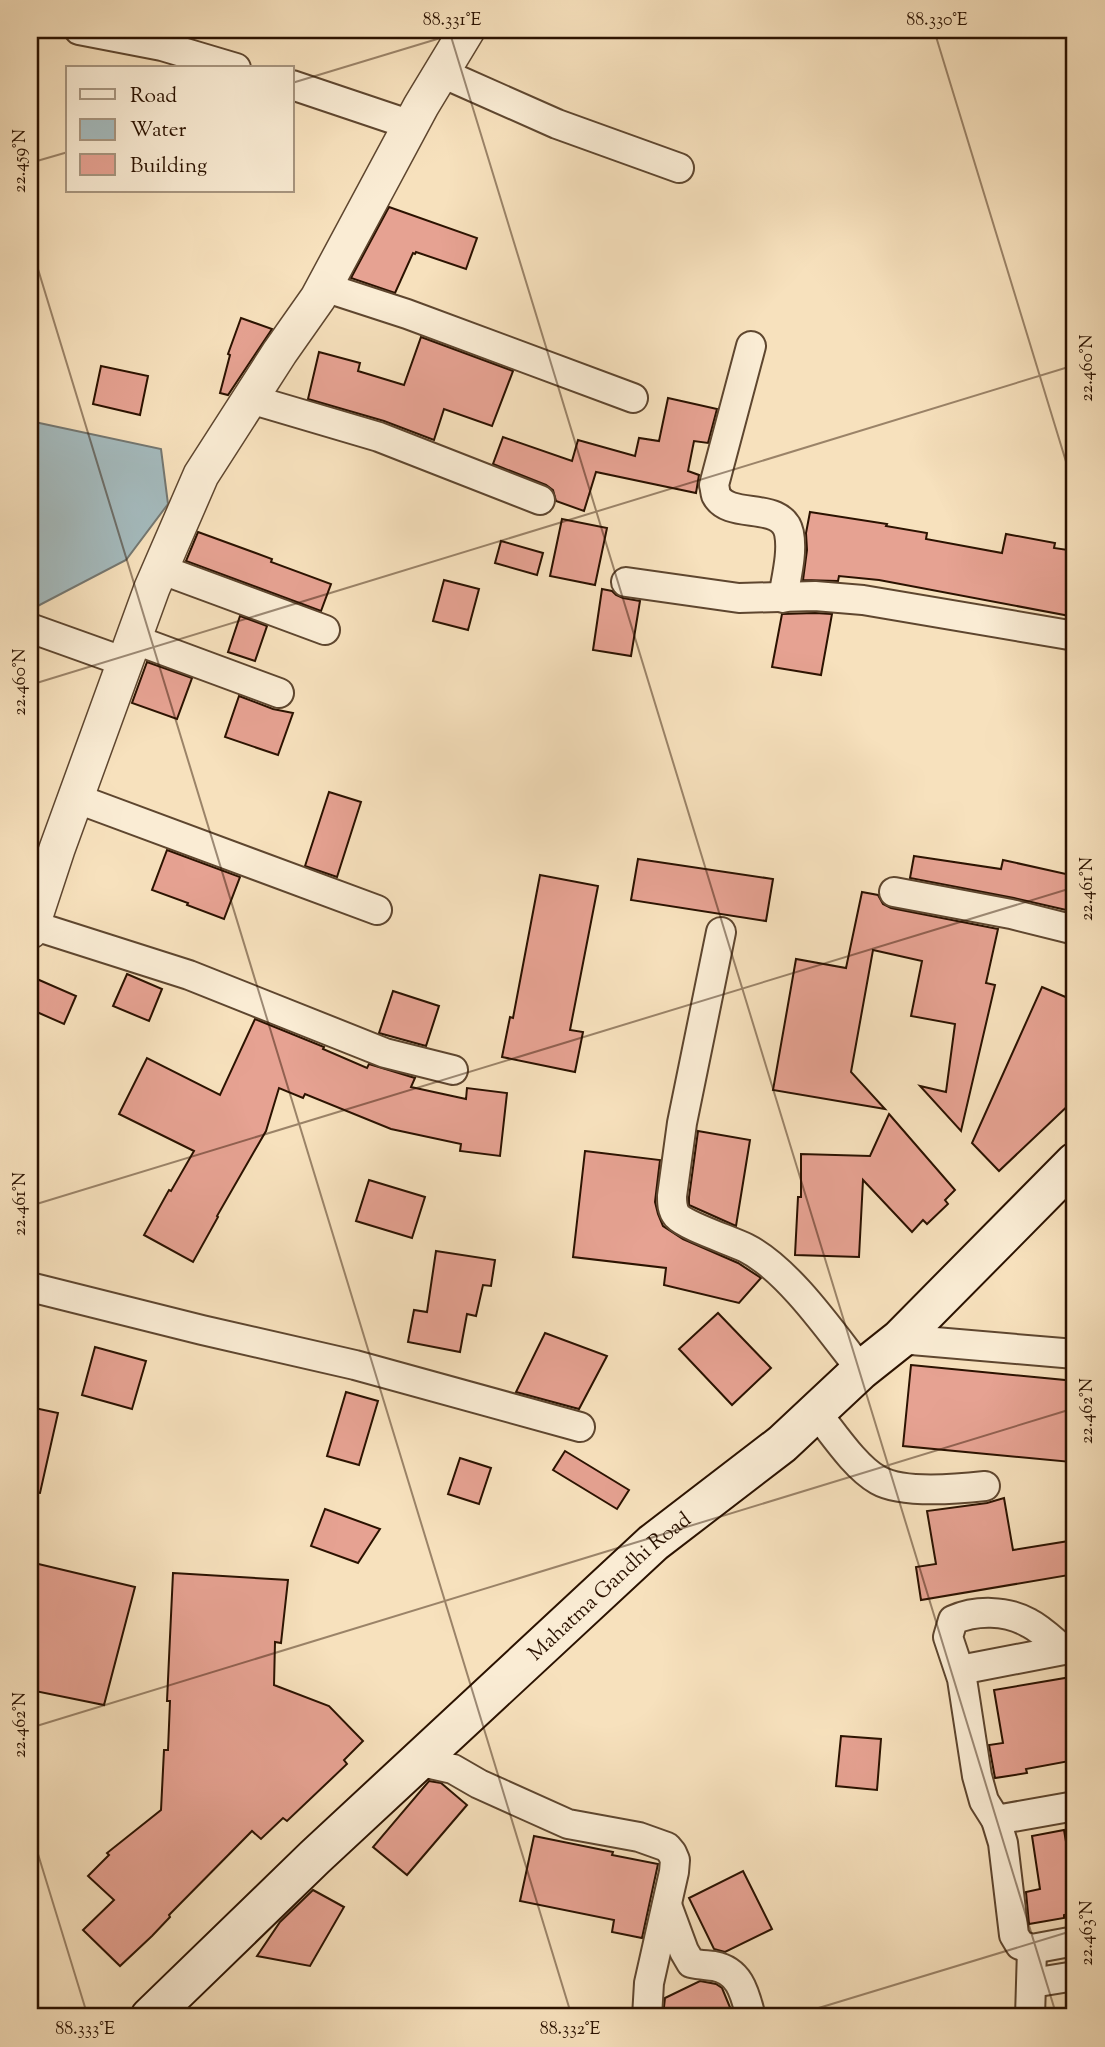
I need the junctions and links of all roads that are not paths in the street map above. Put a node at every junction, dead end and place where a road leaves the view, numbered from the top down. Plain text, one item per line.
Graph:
1 (79, 30) edge
2 (467, 30) edge
3 (229, 66) edge
4 (442, 73) junction
5 (294, 86) edge
6 (411, 125) junction
7 (679, 168) dead end
8 (324, 287) junction
9 (751, 346) dead end
10 (633, 398) dead end
11 (250, 399) junction
12 (540, 500) dead end
13 (160, 569) junction
14 (626, 582) dead end
15 (783, 598) junction
16 (30, 628) edge
17 (325, 630) dead end
18 (1075, 636) edge
19 (129, 650) junction
20 (279, 693) dead end
21 (75, 798) junction
22 (40, 866) edge
23 (894, 892) dead end
24 (377, 910) dead end
25 (31, 928) edge
26 (1075, 930) edge
27 (721, 932) dead end
28 (453, 1070) dead end
29 (1075, 1162) edge
30 (30, 1287) edge
31 (900, 1339) junction
32 (1075, 1354) edge
33 (861, 1370) junction
34 (816, 1412) junction
35 (580, 1427) dead end
36 (985, 1486) dead end
37 (1070, 1649) edge
38 (960, 1671) junction
39 (417, 1761) junction
40 (1075, 1806) edge
41 (996, 1820) junction
42 (667, 1904) junction
43 (1075, 1941) edge
44 (1032, 1949) junction
45 (1075, 1976) edge
46 (1031, 1983) junction
47 (150, 2017) edge
48 (647, 2017) edge
49 (751, 2017) edge
50 (1030, 2017) edge

1 - 3 street
2 - 4 street
4 - 6 street
4 - 7 street
5 - 6 street
6 - 8 street
8 - 10 street
8 - 11 street
9 - 15 street
11 - 12 street
11 - 13 street
13 - 17 street
13 - 19 street
14 - 15 street
15 - 18 street
16 - 19 street
19 - 20 street
19 - 21 street
21 - 22 street
21 - 24 street
22 - 25 street
23 - 26 street
25 - 28 street
27 - 33 street
29 - 31 main road, Mahatma Gandhi Road
30 - 35 street
31 - 32 street
31 - 33 main road, Mahatma Gandhi Road
33 - 34 main road, Mahatma Gandhi Road
34 - 36 street
34 - 39 main road, Mahatma Gandhi Road
37 - 38 street
37 - 38 street
38 - 41 street
39 - 42 street
39 - 47 main road, Mahatma Gandhi Road
40 - 41 street
41 - 44 street
42 - 48 street
42 - 49 street
43 - 44 street
44 - 46 street
45 - 46 street
46 - 50 street

